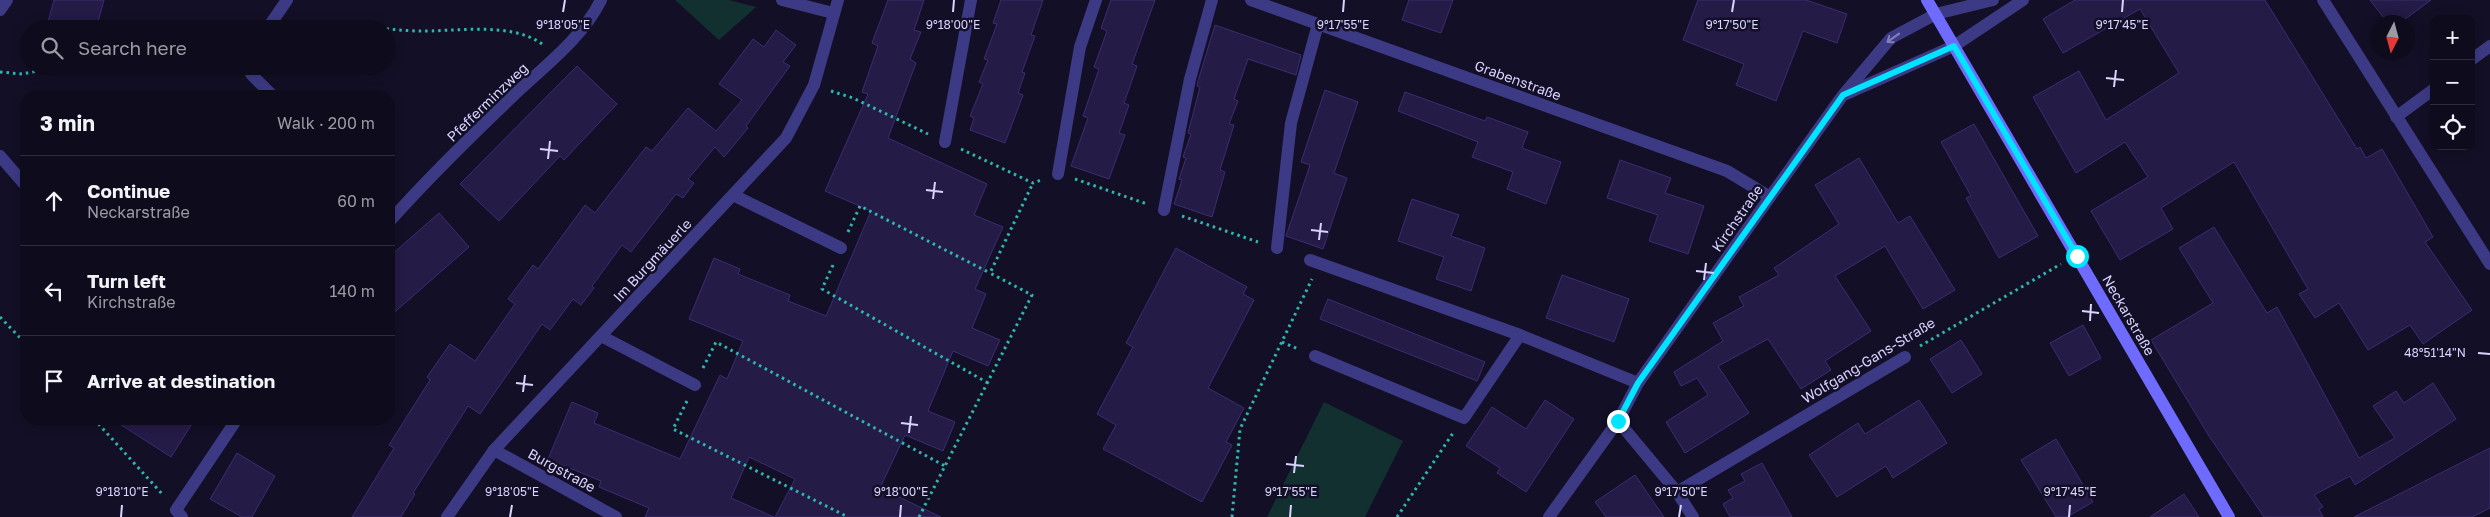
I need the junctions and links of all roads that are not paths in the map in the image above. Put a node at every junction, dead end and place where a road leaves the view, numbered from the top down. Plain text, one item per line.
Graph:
1 (7, 0) edge
2 (287, 0) edge
3 (601, 0) edge
4 (782, 0) edge
5 (838, 0) edge
6 (971, 0) edge
7 (1096, 0) edge
8 (1212, 0) edge
9 (1251, 0) edge
10 (1927, 0) edge
11 (1992, 0) edge
12 (2024, 0) edge
13 (2323, 0) edge
14 (0, 10) edge
15 (833, 13) junction
16 (1936, 14) junction
17 (274, 20) edge
18 (1318, 24) junction
19 (1954, 46) junction
20 (2490, 46) edge
21 (2475, 57) edge
22 (253, 75) edge
23 (267, 90) edge
24 (2430, 91) edge
25 (1843, 95) junction
26 (2396, 117) junction
27 (945, 142) dead end
28 (0, 156) edge
29 (1058, 174) dead end
30 (20, 179) edge
31 (733, 196) junction
32 (1770, 197) junction
33 (1164, 210) dead end
34 (395, 214) edge
35 (841, 248) road end
36 (1277, 248) dead end
37 (1315, 262) road end
38 (2490, 264) edge
39 (1520, 335) junction
40 (601, 336) junction
41 (1315, 356) dead end
42 (1905, 357) road end
43 (1638, 383) junction
44 (695, 385) road end
45 (1618, 421) junction
46 (231, 425) edge
47 (494, 450) junction
48 (1677, 492) junction
49 (179, 513) edge
50 (447, 517) edge
51 (616, 517) edge
52 (1549, 517) edge
53 (1693, 517) edge
54 (2229, 517) edge

1 - 14 street
2 - 17 street
3 - 34 street, Pfefferminzweg
4 - 15 street
5 - 15 street, Im Burgmäuerle
6 - 27 street
7 - 29 street
8 - 33 street
9 - 18 street, Grabenstraße
10 - 16 main road, Neckarstraße
11 - 16 street, Kirchstraße
12 - 19 street
13 - 26 street
15 - 31 street, Im Burgmäuerle
16 - 19 main road, Neckarstraße
16 -> 25 street, Kirchstraße
18 - 32 street, Grabenstraße
18 - 36 street
19 - 25 street
19 - 54 main road, Neckarstraße
20 - 21 street
22 - 23 street
24 - 26 street
25 - 32 street, Kirchstraße
26 - 38 street
28 - 30 street
31 - 35 street
31 - 40 street, Im Burgmäuerle
32 - 43 street, Kirchstraße
37 - 39 street
39 - 41 street
39 - 43 street
40 - 44 street
40 - 47 street, Im Burgmäuerle
42 - 48 street, Wolfgang-Gans-Straße
43 - 45 street, Kirchstraße
45 - 48 street
45 - 52 street, Kirchstraße
46 - 49 street
47 - 50 street, Im Burgmäuerle
47 - 51 street, Burgstraße
48 - 53 street

